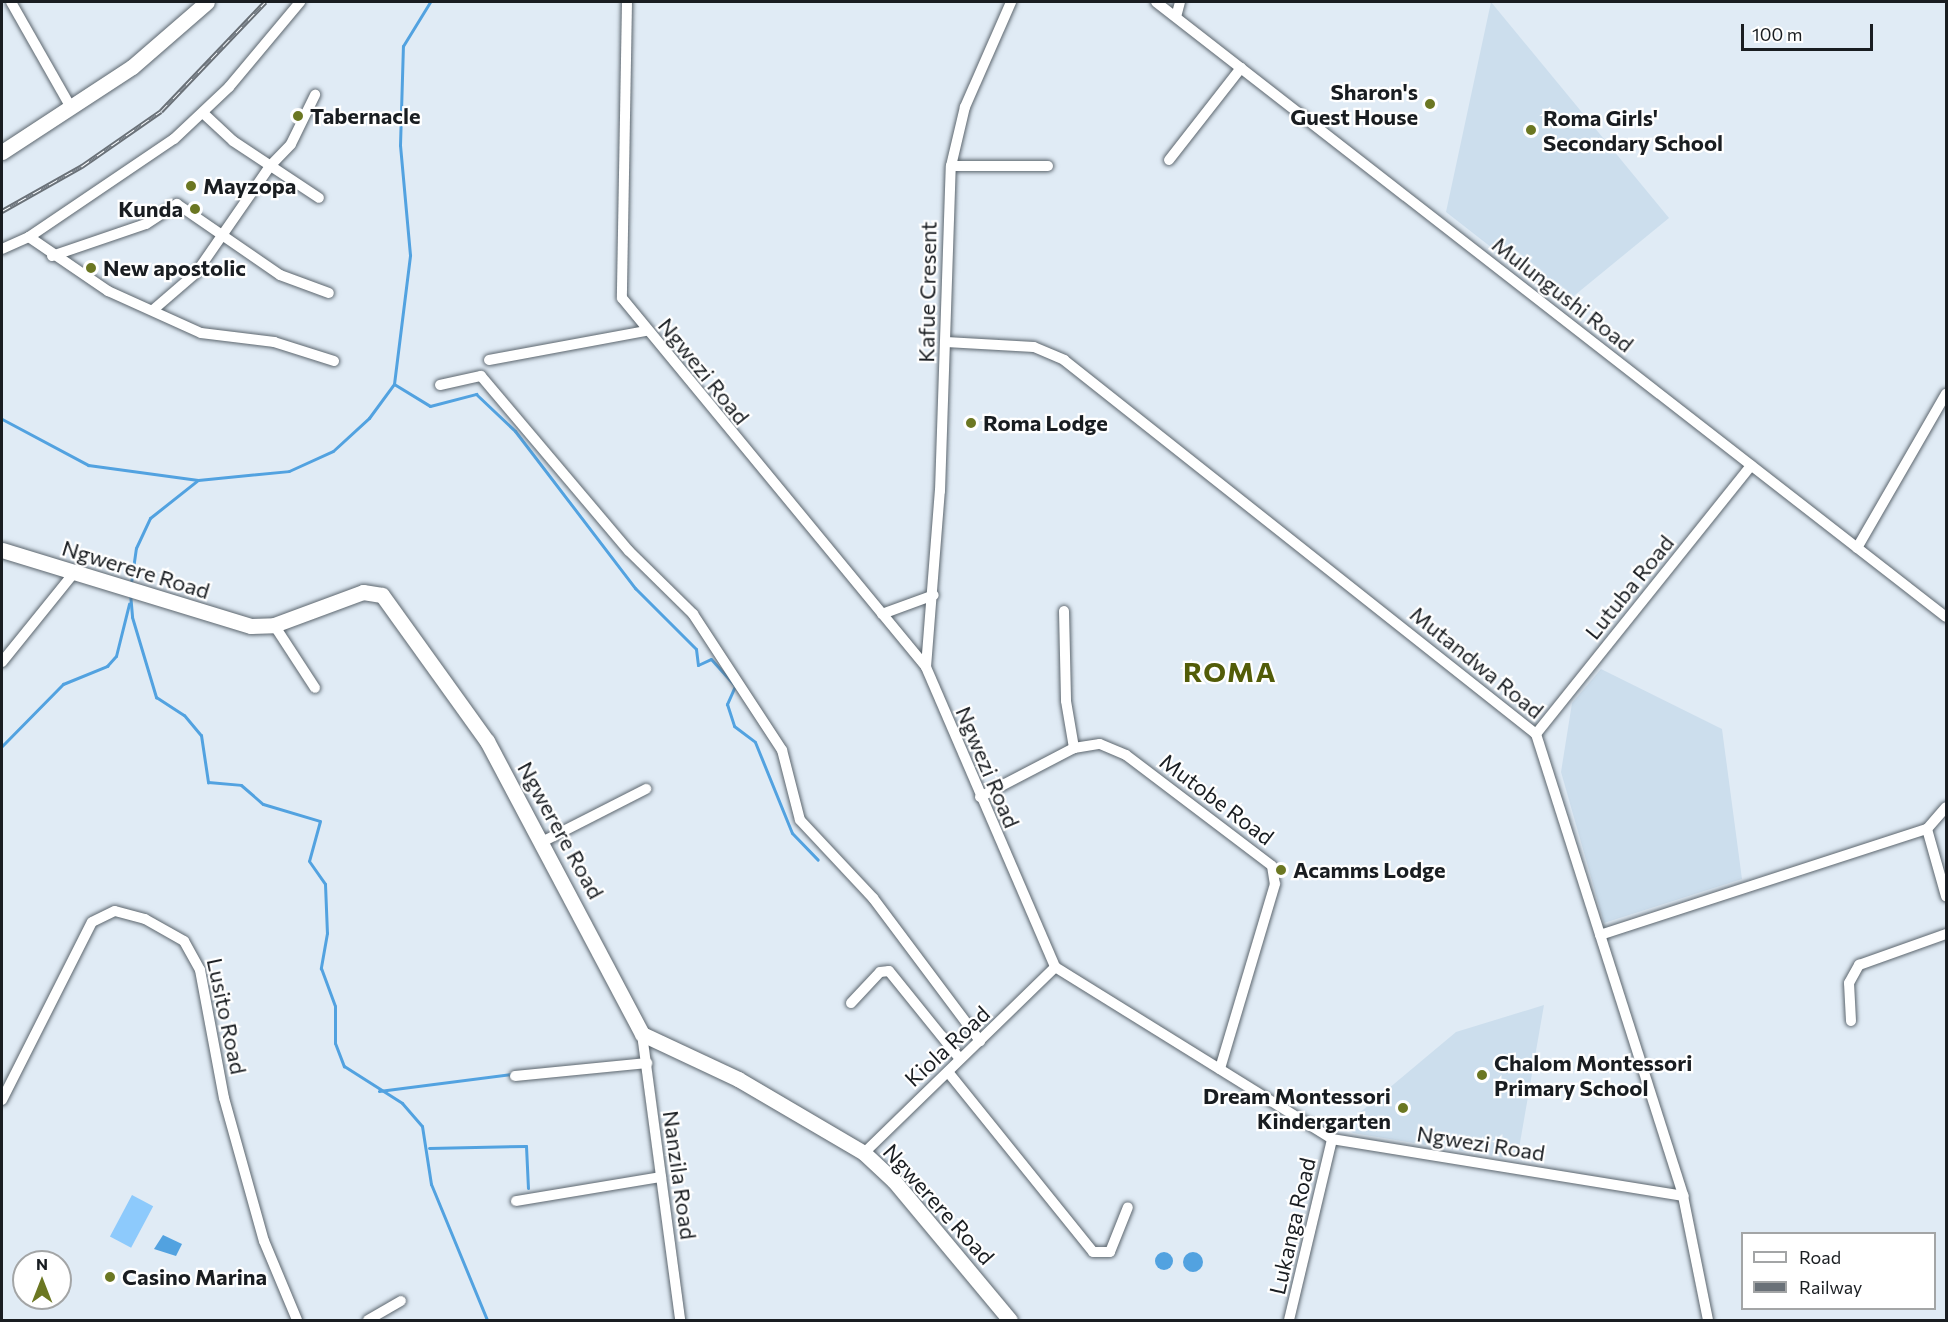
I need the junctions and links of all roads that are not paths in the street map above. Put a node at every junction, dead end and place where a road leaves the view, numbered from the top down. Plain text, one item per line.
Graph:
1 (11, 2) edge
2 (207, 2) edge
3 (300, 2) edge
4 (627, 2) edge
5 (1011, 2) edge
6 (1156, 2) edge
7 (1180, 2) edge
8 (1176, 17) junction
9 (1241, 68) junction
10 (315, 95) dead end
11 (69, 104) junction
12 (203, 113) junction
13 (2, 152) edge
14 (1169, 160) dead end
15 (270, 166) junction
16 (951, 166) junction
17 (1048, 166) dead end
18 (319, 198) dead end
19 (29, 237) junction
20 (220, 238) junction
21 (2, 249) edge
22 (52, 256) junction
23 (329, 293) dead end
24 (153, 310) junction
25 (646, 331) junction
26 (946, 342) junction
27 (489, 360) dead end
28 (334, 361) dead end
29 (440, 385) dead end
30 (1947, 394) edge
31 (1751, 466) junction
32 (1857, 548) junction
33 (2, 550) edge
34 (74, 574) junction
35 (934, 595) junction
36 (1064, 611) dead end
37 (882, 614) junction
38 (1947, 617) edge
39 (274, 625) junction
40 (2, 662) edge
41 (926, 667) junction
42 (315, 688) dead end
43 (1536, 734) junction
44 (1074, 748) junction
45 (645, 789) dead end
46 (980, 797) junction
47 (1947, 807) edge
48 (1928, 829) junction
49 (542, 842) junction
50 (1947, 896) edge
51 (1947, 934) edge
52 (1600, 935) junction
53 (1055, 967) junction
54 (851, 1003) dead end
55 (1851, 1021) dead end
56 (642, 1034) junction
57 (980, 1041) junction
58 (960, 1059) junction
59 (647, 1063) junction
60 (1220, 1069) junction
61 (948, 1072) junction
62 (515, 1076) dead end
63 (2, 1100) edge
64 (1332, 1139) junction
65 (864, 1154) junction
66 (661, 1178) junction
67 (1683, 1196) junction
68 (516, 1201) dead end
69 (1128, 1207) dead end
70 (401, 1301) dead end
71 (297, 1320) edge
72 (368, 1320) edge
73 (680, 1320) edge
74 (1010, 1320) edge
75 (1289, 1320) edge
76 (1708, 1320) edge

1 - 11 street
2 - 11 street
3 - 12 street
4 - 25 street, Ngwezi Road
5 - 16 street, Kafue Cresent
6 - 8 street, Mulungushi Road
7 - 8 street
8 - 9 street, Mulungushi Road
9 - 14 street
9 - 31 street, Mulungushi Road
10 - 15 street
11 - 13 street
12 - 15 street
12 - 19 street
15 - 18 street
15 - 20 street
16 - 17 street
16 - 26 street, Kafue Cresent
19 - 21 street
19 - 22 street
20 - 22 street
20 - 23 street
20 - 24 street
22 - 24 street
24 - 28 street
25 - 27 street
25 - 37 street, Ngwezi Road
26 - 35 street, Kafue Cresent
26 - 43 street, Mutandwa Road
29 - 57 street
30 - 32 street
31 - 32 street, Mulungushi Road
31 - 43 street, Lutuba Road
32 - 38 street, Mulungushi Road
33 - 34 street, Ngwerere Road
34 - 39 street, Ngwerere Road
34 - 40 street
35 - 37 street
35 - 41 street, Kafue Cresent
36 - 44 street
37 - 41 street, Ngwezi Road
39 - 42 street
39 - 49 street, Ngwerere Road
41 - 46 street, Ngwezi Road
43 - 52 street, Mutandwa Road
44 - 46 street, Mutobe Road
44 - 60 street, Mutobe Road
45 - 49 street
46 - 53 street, Ngwezi Road
47 - 48 street
48 - 50 street
48 - 52 street
49 - 56 street, Ngwerere Road
51 - 55 street
52 - 67 street, Mutandwa Road
53 - 57 street, Kiola Road
53 - 60 street, Ngwezi Road
54 - 58 street
56 - 59 street, Nanzila Road
56 - 65 street, Ngwerere Road
57 - 58 street, Kiola Road
58 - 61 street, Kiola Road
59 - 62 street
59 - 66 street, Nanzila Road
60 - 64 street, Ngwezi Road
61 - 65 street, Kiola Road
61 - 69 street
63 - 71 street, Lusito Road
64 - 67 street, Ngwezi Road
64 - 75 street, Lukanga Road
65 - 74 street, Ngwerere Road
66 - 68 street
66 - 73 street, Nanzila Road
67 - 76 street, Mutandwa Road
70 - 72 street

